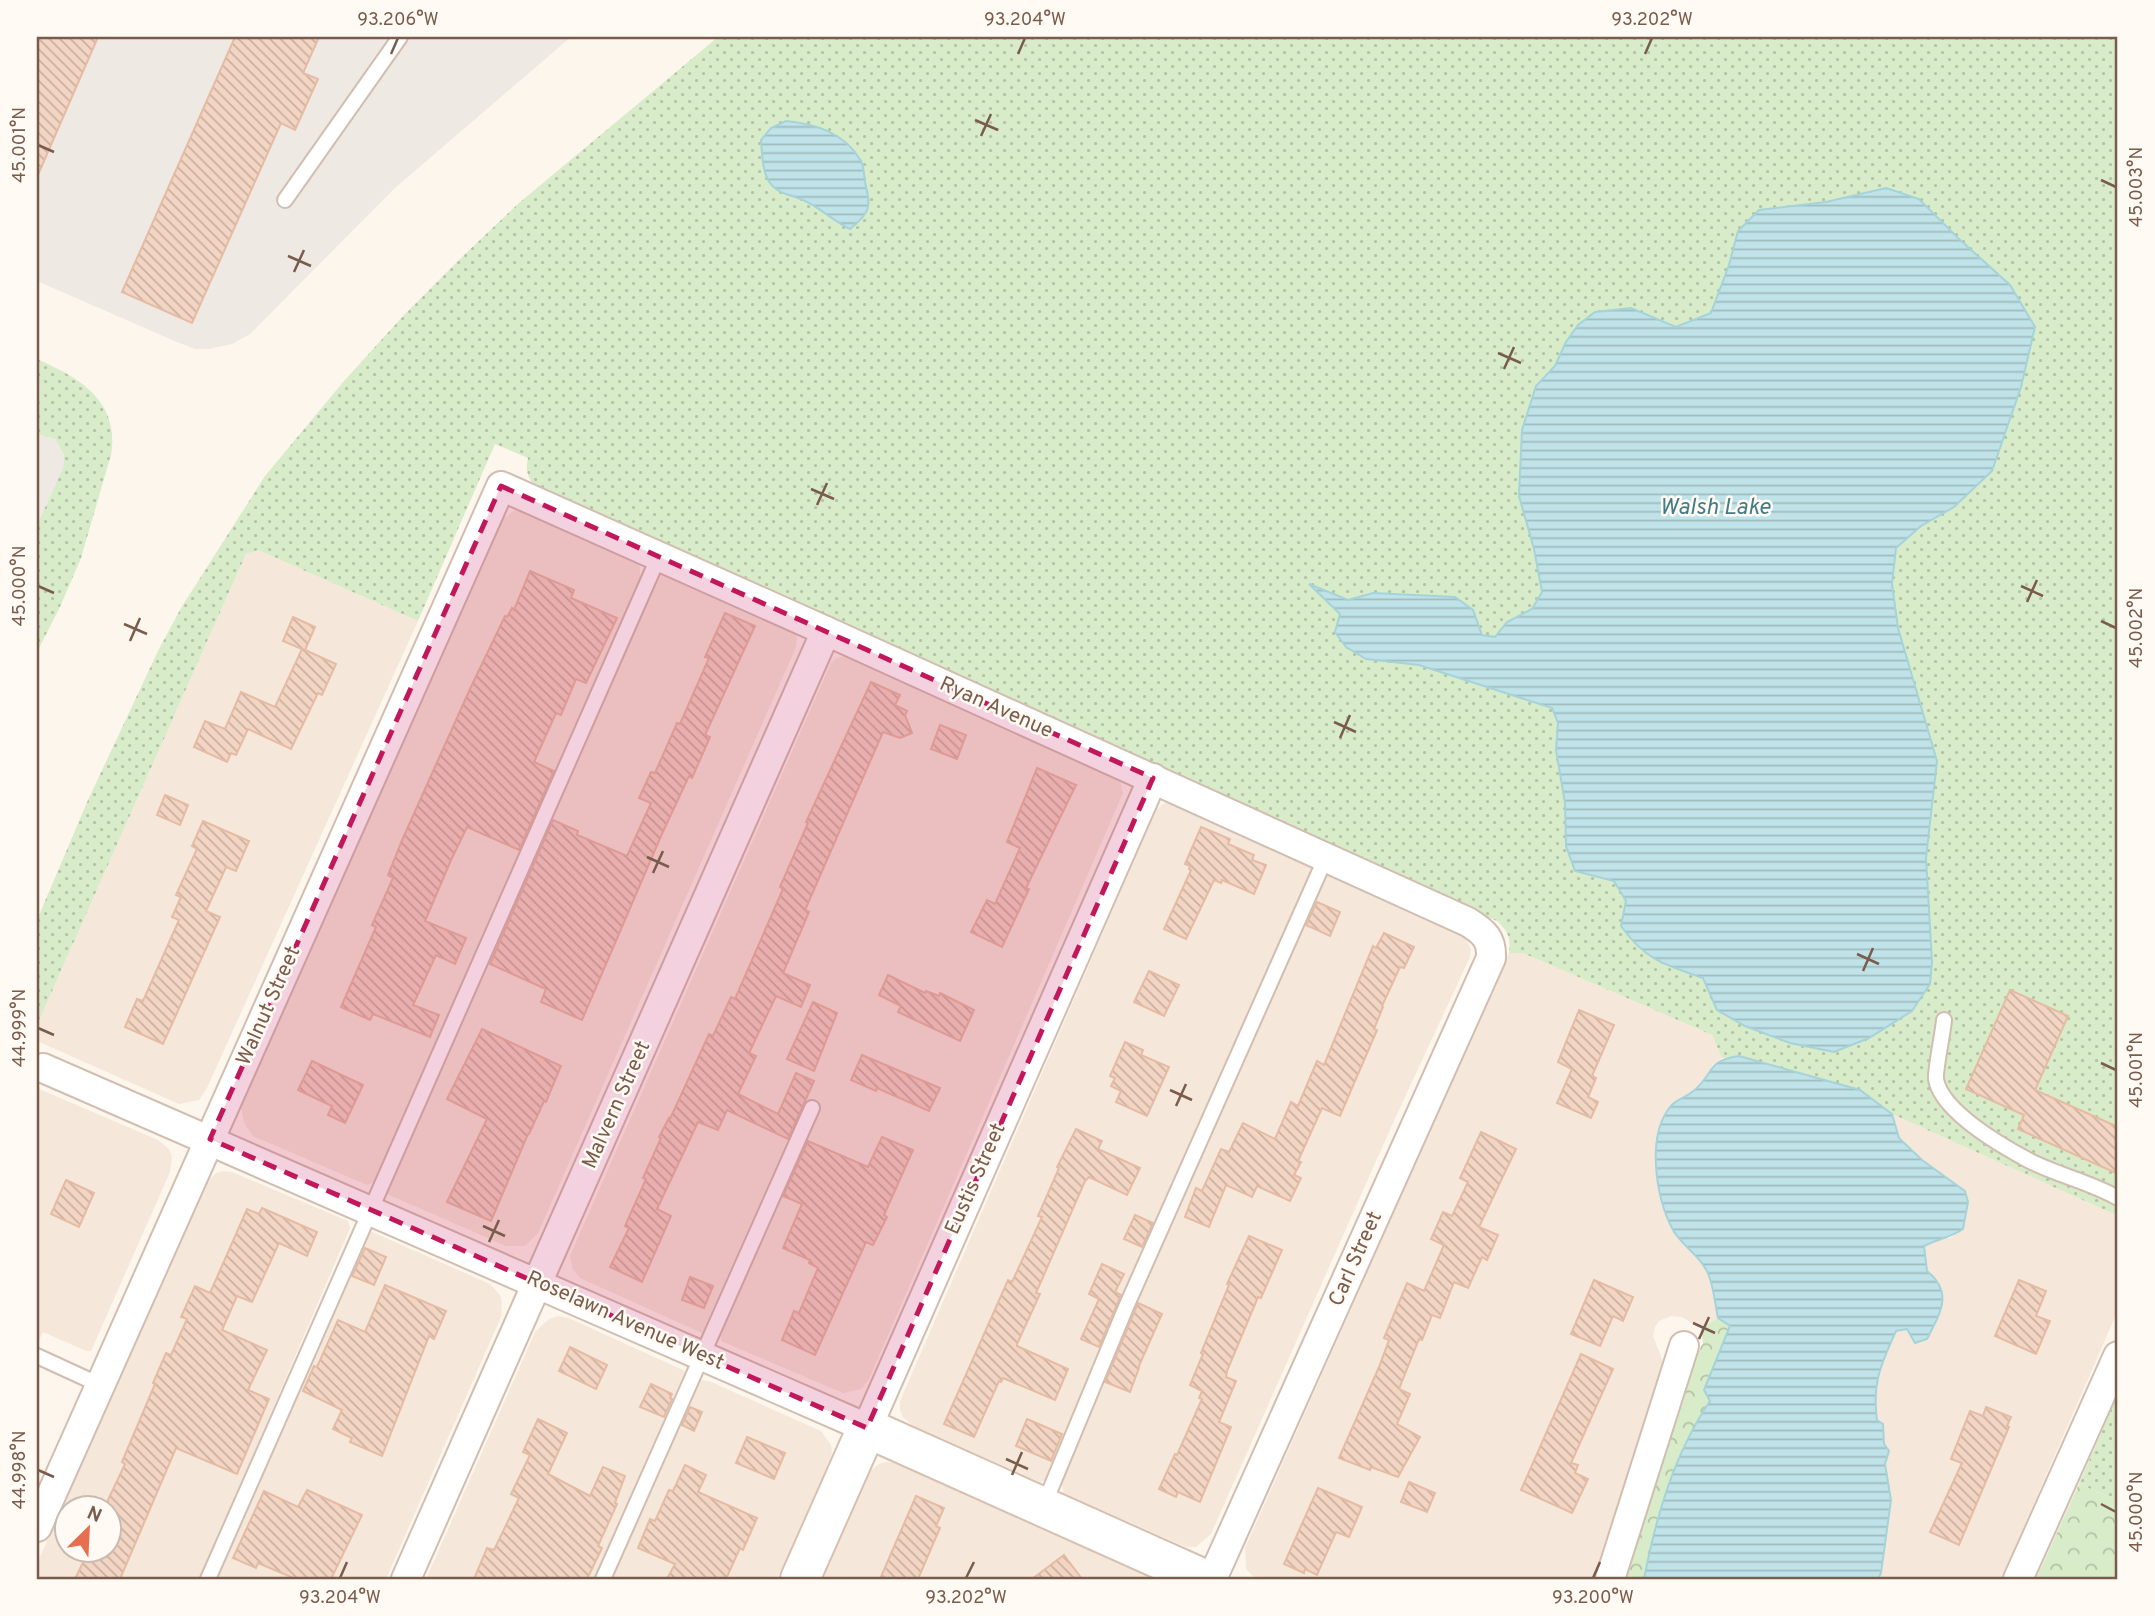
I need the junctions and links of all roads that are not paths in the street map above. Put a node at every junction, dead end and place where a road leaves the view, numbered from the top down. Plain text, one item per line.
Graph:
1 (400, 37) edge
2 (285, 200) dead end
3 (501, 486) joint
4 (659, 556) junction
5 (826, 631) junction
6 (1153, 778) junction
7 (1326, 857) junction
8 (1488, 937) joint
9 (1944, 1020) dead end
10 (43, 1068) dead end
11 (811, 1108) dead end
12 (210, 1139) junction
13 (2118, 1198) edge
14 (369, 1209) junction
15 (538, 1283) junction
16 (1684, 1346) dead end
17 (701, 1355) junction
18 (37, 1356) edge
19 (2118, 1356) edge
20 (100, 1385) junction
21 (867, 1428) junction
22 (1043, 1507) junction
23 (37, 1527) edge
24 (208, 1579) edge
25 (406, 1579) edge
26 (603, 1579) edge
27 (800, 1579) edge
28 (1205, 1579) edge
29 (1212, 1579) edge
30 (1610, 1579) edge
31 (2018, 1579) edge

1 - 2 lane
3 - 4 street, Ryan Avenue
3 - 12 street, Walnut Street
4 - 5 street, Ryan Avenue
4 - 14 lane
5 - 6 street, Ryan Avenue
5 - 15 street, Malvern Street
6 - 7 street, Ryan Avenue
6 - 21 street, Eustis Street
7 - 8 street, Ryan Avenue
7 - 22 lane
8 - 29 street, Carl Street
9 - 13 lane
10 - 12 street, Roselawn Avenue West
11 - 17 lane
12 - 14 street, Roselawn Avenue West
12 - 20 street, Walnut Street
14 - 15 street, Roselawn Avenue West
14 - 24 lane
15 - 17 street, Roselawn Avenue West
15 - 25 street, Malvern Street
16 - 30 street
17 - 21 street, Roselawn Avenue West
17 - 26 lane
18 - 20 lane
19 - 31 street
20 - 23 street, Walnut Street
21 - 22 street, Roselawn Avenue West
21 - 27 street, Eustis Street
22 - 28 street, Roselawn Avenue West

